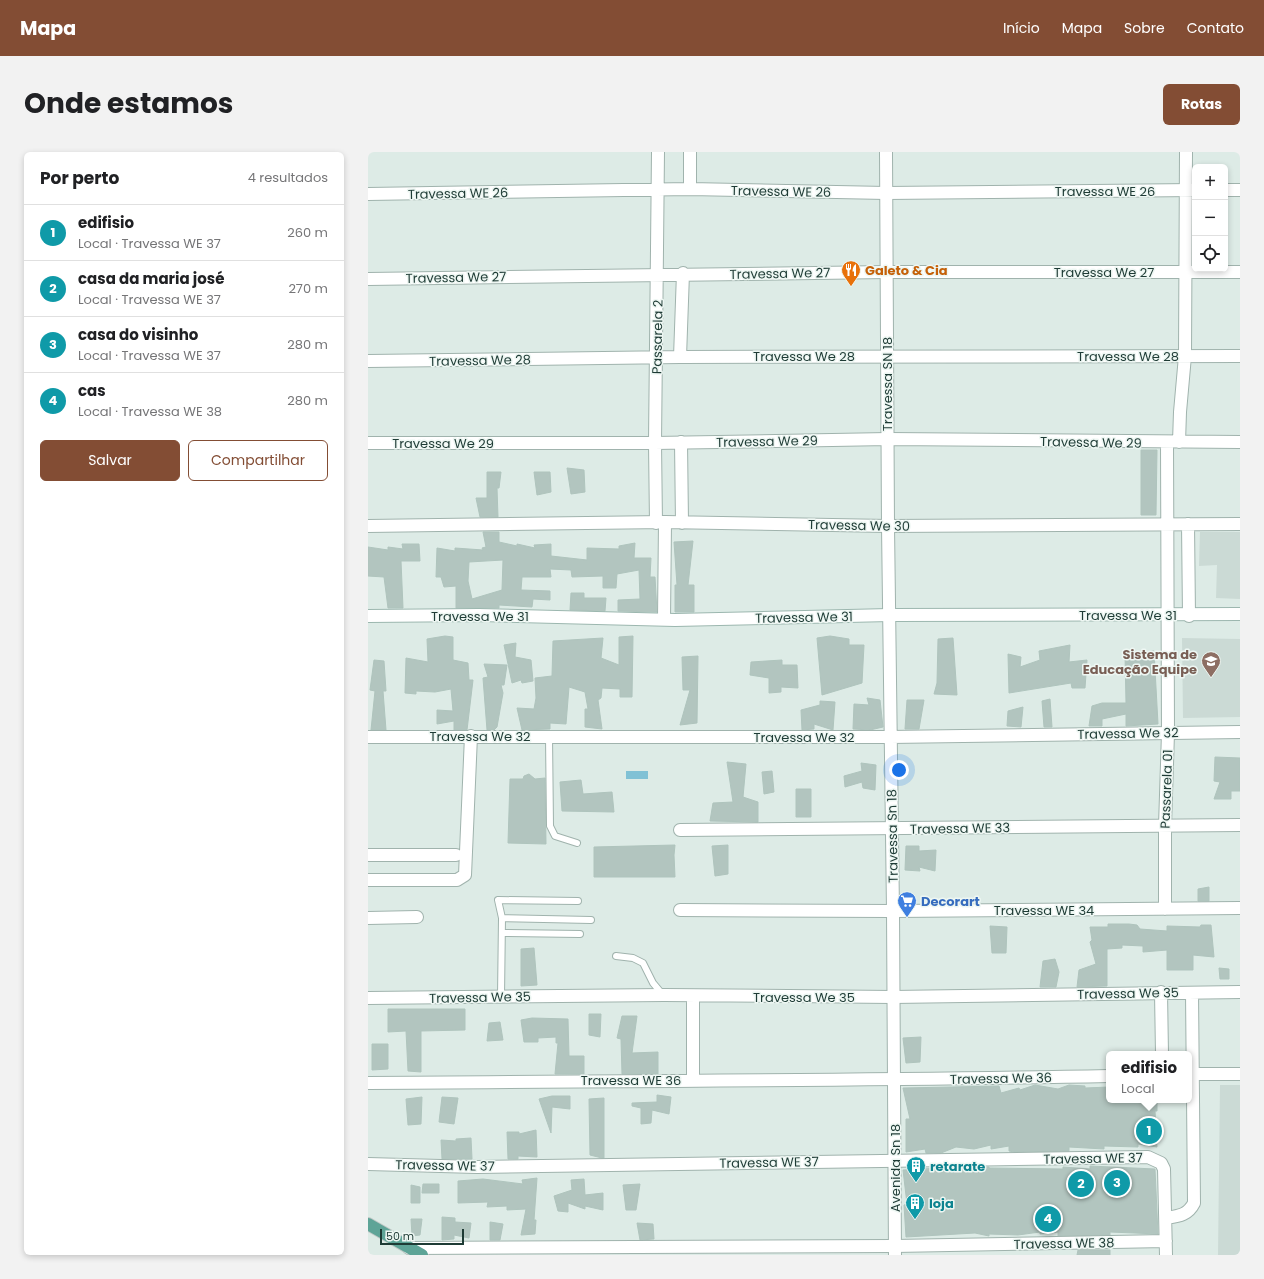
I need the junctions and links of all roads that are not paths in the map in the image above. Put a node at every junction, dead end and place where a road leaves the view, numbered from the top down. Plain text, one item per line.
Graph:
1 (658, 152) edge
2 (690, 152) edge
3 (886, 152) edge
4 (1186, 152) edge
5 (690, 189) junction
6 (658, 190) junction
7 (1190, 190) edge
8 (1228, 190) edge
9 (1240, 190) edge
10 (886, 193) junction
11 (368, 194) edge
12 (887, 272) junction
13 (1185, 272) junction
14 (1240, 272) edge
15 (658, 274) junction
16 (683, 274) junction
17 (368, 279) edge
18 (887, 356) junction
19 (1185, 356) junction
20 (1240, 356) edge
21 (657, 357) junction
22 (680, 357) junction
23 (368, 361) edge
24 (888, 439) junction
25 (681, 442) junction
26 (1166, 442) junction
27 (1179, 442) junction
28 (1240, 442) edge
29 (368, 443) edge
30 (655, 443) junction
31 (661, 522) junction
32 (682, 523) junction
33 (1166, 524) junction
34 (1188, 524) junction
35 (1240, 524) edge
36 (368, 526) edge
37 (888, 526) junction
38 (1167, 614) junction
39 (1240, 614) edge
40 (890, 615) junction
41 (368, 616) edge
42 (1189, 616) junction
43 (664, 619) junction
44 (1240, 732) edge
45 (1168, 733) junction
46 (470, 736) junction
47 (549, 736) junction
48 (368, 737) edge
49 (890, 737) junction
50 (1240, 825) edge
51 (1165, 826) junction
52 (891, 829) junction
53 (680, 830) dead end
54 (576, 843) dead end
55 (368, 855) edge
56 (461, 857) junction
57 (368, 880) edge
58 (578, 901) dead end
59 (1240, 908) edge
60 (1165, 909) junction
61 (680, 910) dead end
62 (894, 911) junction
63 (417, 917) dead end
64 (368, 918) edge
65 (502, 918) junction
66 (591, 920) dead end
67 (502, 933) junction
68 (580, 934) dead end
69 (616, 956) dead end
70 (1161, 992) junction
71 (1240, 992) edge
72 (1192, 993) junction
73 (664, 995) junction
74 (501, 996) junction
75 (693, 996) junction
76 (893, 997) junction
77 (368, 998) edge
78 (1162, 1051) edge
79 (1191, 1051) edge
80 (1192, 1074) edge
81 (1240, 1074) edge
82 (1106, 1076) edge
83 (693, 1080) junction
84 (894, 1080) junction
85 (368, 1083) edge
86 (1192, 1103) edge
87 (895, 1161) junction
88 (368, 1164) edge
89 (1166, 1218) junction
90 (368, 1224) edge
91 (1166, 1241) junction
92 (409, 1248) junction
93 (895, 1250) edge
94 (422, 1255) edge
95 (1166, 1255) edge

1 - 6 street, Passarela 2
2 - 5 street
3 - 10 street, Travessa SN 18
4 - 7 street
5 - 6 street, Travessa WE 26
5 - 10 street, Travessa WE 26
6 - 11 street, Travessa WE 26
6 - 15 street, Passarela 2
7 - 10 street, Travessa WE 26
7 - 13 street
8 - 9 street
10 - 12 street, Travessa SN 18
12 - 13 street, Travessa We 27
12 - 16 street, Travessa We 27
12 - 18 street, Travessa SN 18
13 - 14 street, Travessa We 27
13 - 19 street
15 - 16 street, Travessa We 27
15 - 17 street, Travessa We 27
15 - 21 street, Passarela 2
16 - 22 street
18 - 19 street, Travessa We 28
18 - 22 street, Travessa We 28
18 - 24 street, Travessa SN 18
19 - 20 street, Travessa We 28
19 - 27 street
21 - 22 street, Travessa We 28
21 - 23 street, Travessa We 28
21 - 30 street, Passarela 2
24 - 25 street, Travessa We 29
24 - 26 street, Travessa We 29
24 - 37 street, Travessa SN 18
25 - 30 street, Travessa We 29
25 - 32 street
26 - 27 street
26 - 33 street, Passarela 01
27 - 28 street
29 - 30 street, Travessa We 29
30 - 31 street, Passarela 2
31 - 32 street, Travessa We 30
31 - 36 street, Travessa We 30
31 - 43 street, Passarela 2
32 - 37 street, Travessa We 30
33 - 34 street, Travessa We 30
33 - 37 street, Travessa We 30
33 - 38 street, Passarela 01
34 - 35 street, Travessa We 30
34 - 42 street
37 - 40 street, Travessa SN 18
38 - 40 street, Travessa We 31
38 - 42 street, Travessa We 31
38 - 45 street, Passarela 01
39 - 42 street, Travessa We 31
40 - 43 street, Travessa We 31
40 - 49 street, Travessa Sn 18
41 - 43 street, Travessa We 31
44 - 45 street, Travessa We 32
45 - 49 street, Travessa We 32
45 - 51 street, Passarela 01
46 - 47 street, Travessa We 32
46 - 48 street, Travessa We 32
46 - 56 street
47 - 49 street, Travessa We 32
47 - 54 lane
49 - 52 street, Travessa Sn 18
50 - 51 street, Travessa WE 33
51 - 52 street, Travessa WE 33
51 - 60 street, Passarela 01
52 - 53 street, Travessa WE 33
52 - 62 street, Travessa Sn 18
55 - 56 street
56 - 57 street
58 - 65 lane
59 - 60 street, Travessa WE 34
60 - 62 street, Travessa WE 34
61 - 62 street, Travessa WE 34
62 - 76 street, Travessa Sn 18
63 - 64 street
65 - 66 lane
65 - 67 lane
67 - 68 lane
67 - 74 lane
69 - 73 lane
70 - 72 street, Travessa We 35
70 - 76 street, Travessa We 35
70 - 78 street
71 - 72 street, Travessa We 35
72 - 79 street
73 - 74 street, Travessa We 35
73 - 75 street, Travessa We 35
74 - 77 street, Travessa We 35
75 - 76 street, Travessa We 35
75 - 83 street
76 - 84 street, Travessa Sn 18
80 - 81 street
82 - 84 street, Travessa We 36
83 - 84 street, Travessa WE 36
83 - 85 street, Travessa WE 36
84 - 87 street, Avenida Sn 18
86 - 89 street
87 - 88 street, Travessa WE 37
87 - 89 street, Travessa WE 37
87 - 93 street, Avenida Sn 18
89 - 91 street
90 - 92 main road
91 - 93 street, Travessa WE 38
91 - 95 street
92 - 93 street, Travessa WE 38
92 - 94 main road

